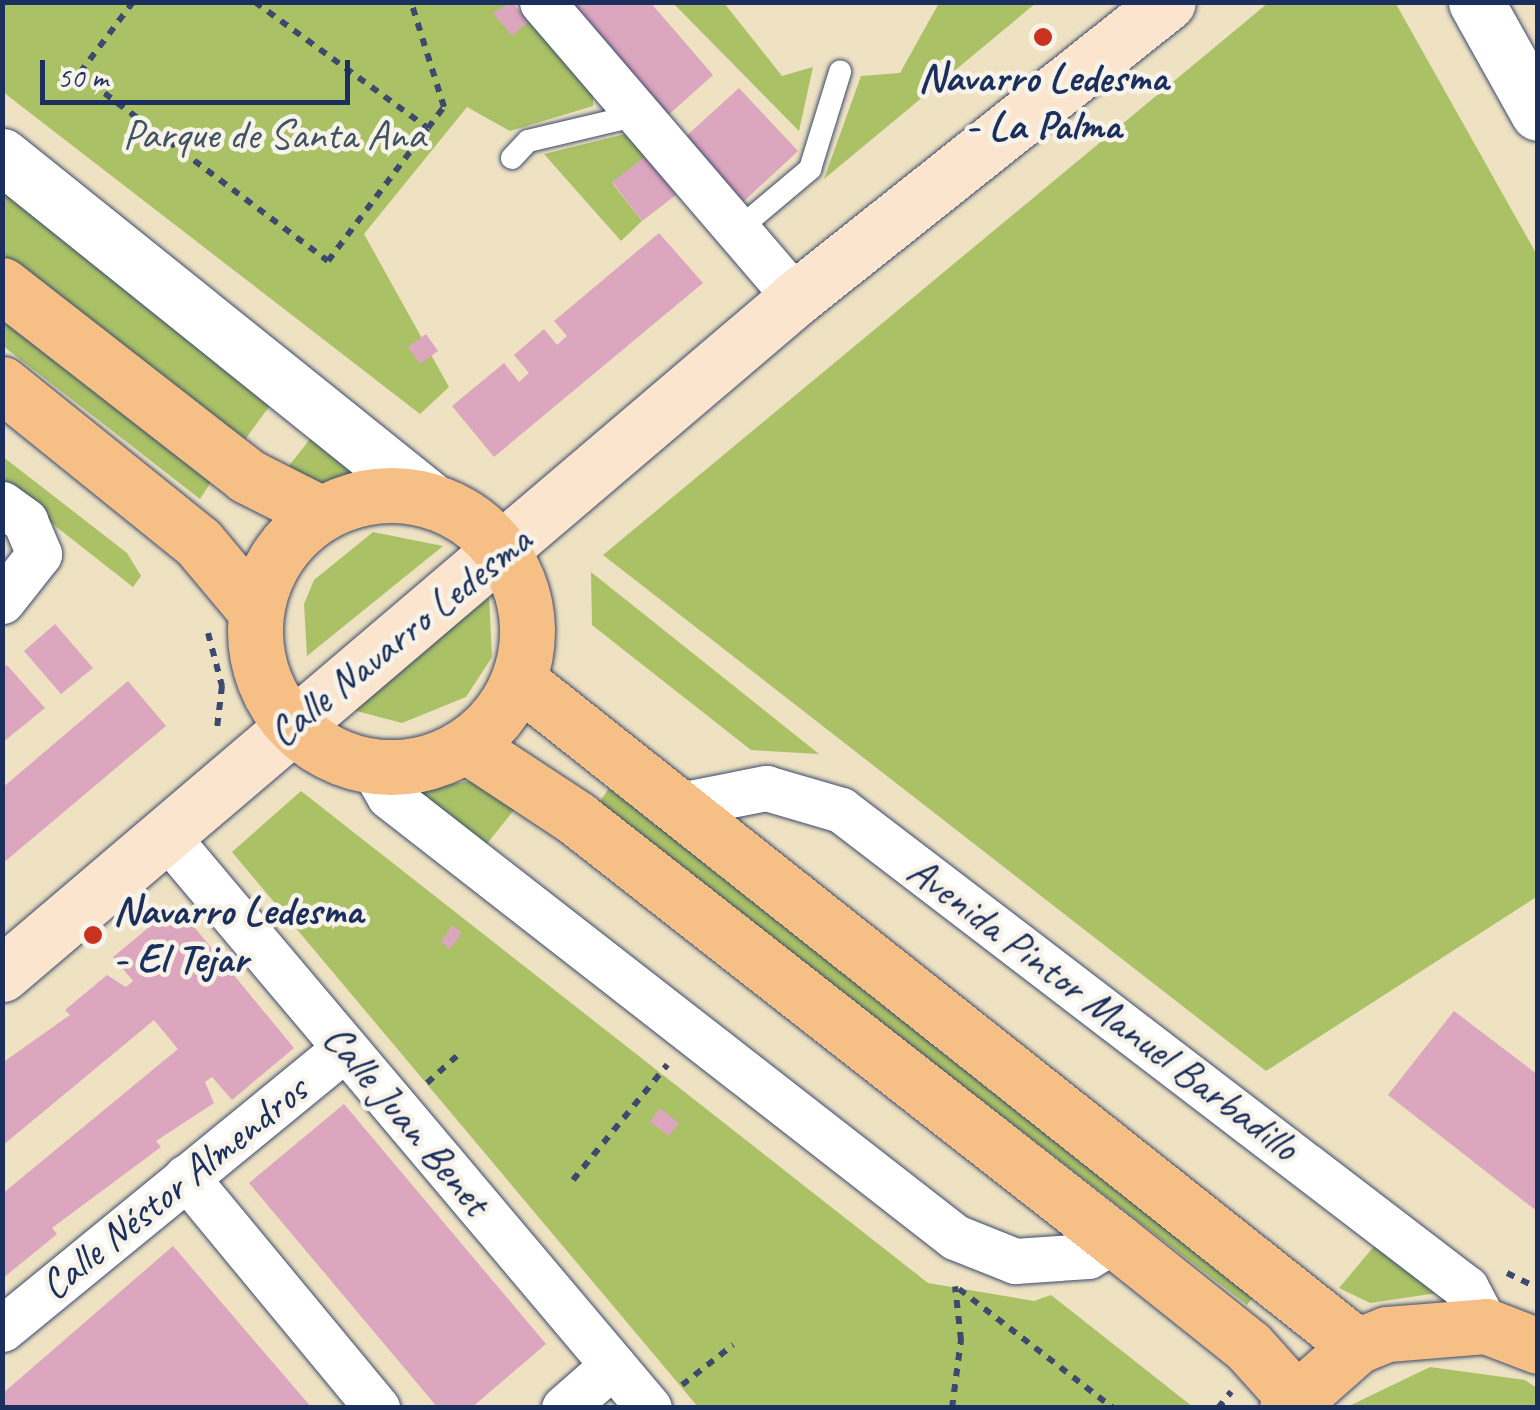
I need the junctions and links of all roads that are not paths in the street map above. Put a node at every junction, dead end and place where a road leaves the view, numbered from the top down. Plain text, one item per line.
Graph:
1 (542, 2) edge
2 (1168, 2) edge
3 (1476, 2) edge
4 (840, 72) dead end
5 (1538, 113) edge
6 (638, 115) junction
7 (2, 156) edge
8 (512, 158) dead end
9 (740, 228) junction
10 (2, 286) edge
11 (796, 298) junction
12 (2, 384) edge
13 (428, 498) junction
14 (2, 504) edge
15 (320, 513) junction
16 (505, 554) junction
17 (2, 601) edge
18 (254, 609) junction
19 (518, 682) junction
20 (288, 725) junction
21 (467, 746) junction
22 (372, 768) junction
23 (674, 806) junction
24 (164, 833) junction
25 (2, 974) edge
26 (346, 1048) junction
27 (186, 1177) junction
28 (1115, 1240) junction
29 (1486, 1326) junction
30 (2, 1329) edge
31 (1357, 1346) junction
32 (1538, 1346) edge
33 (613, 1365) junction
34 (661, 1400) edge
35 (1290, 1402) edge
36 (377, 1408) edge
37 (564, 1408) edge

1 - 6 street
2 - 11 main road, Calle Navarro Ledesma
3 - 5 street
4 - 9 lane
6 - 8 lane
6 - 9 street
7 - 13 street
9 - 11 street
10 - 15 main road
11 - 16 main road, Calle Navarro Ledesma
12 - 18 main road
13 - 15 main road
13 - 16 main road
14 - 17 street
15 - 18 main road
16 - 19 main road
16 - 20 main road, Calle Navarro Ledesma
18 - 20 main road
19 - 21 main road
19 - 23 main road
20 - 22 main road
20 - 24 main road, Calle Navarro Ledesma
21 - 22 main road
21 - 28 main road
22 - 28 street
23 - 29 street, Avenida Pintor Manuel Barbadillo
23 - 31 main road
24 - 25 main road, Calle Navarro Ledesma
24 - 26 street, Calle Juan Benet
26 - 27 street, Calle Néstor Almendros
26 - 33 street, Calle Juan Benet
27 - 30 street, Calle Néstor Almendros
27 - 36 street
28 - 35 main road
29 - 31 main road
29 - 32 main road
31 - 35 main road
33 - 34 street, Calle Juan Benet
33 - 37 street

